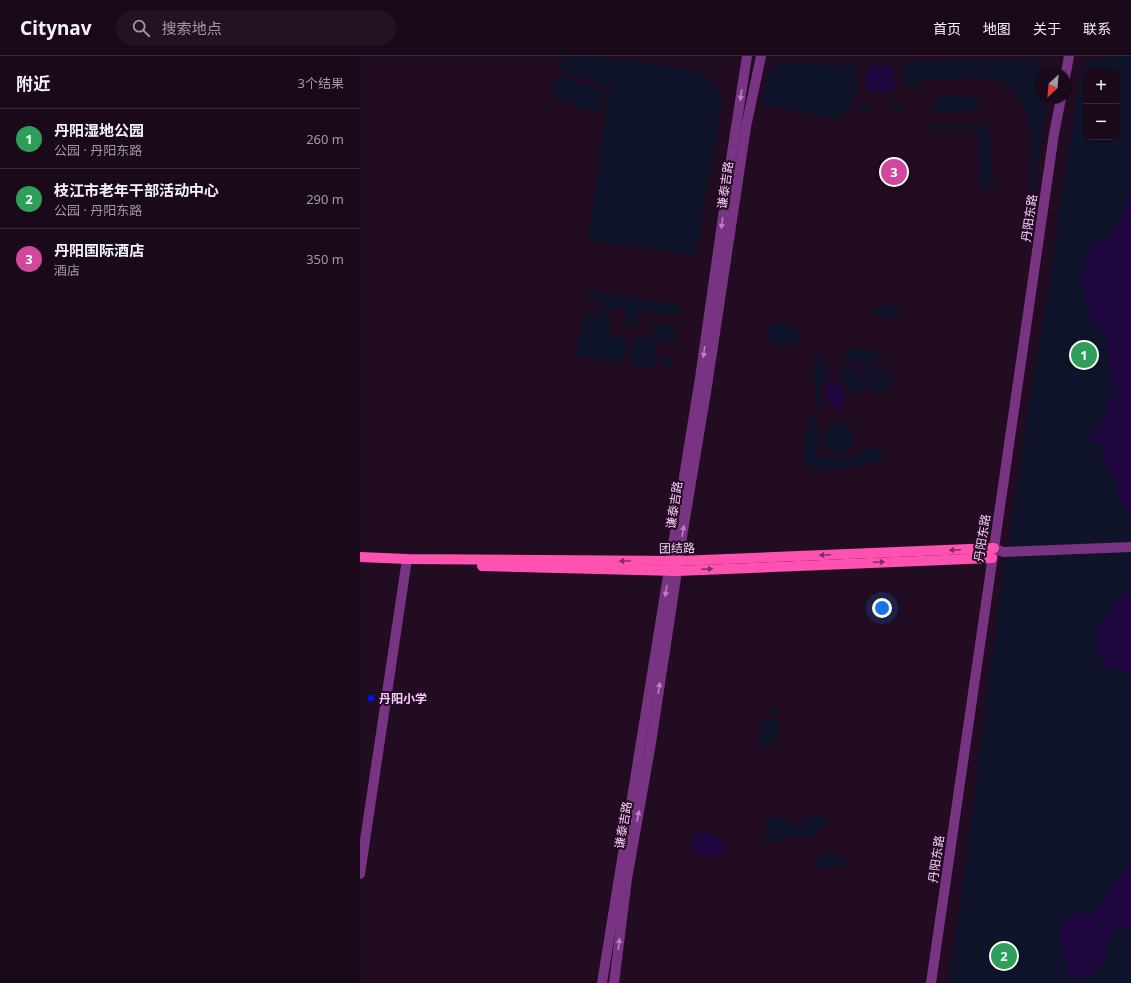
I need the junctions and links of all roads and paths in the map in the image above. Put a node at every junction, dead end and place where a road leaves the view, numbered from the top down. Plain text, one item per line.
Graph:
1 (747, 56) edge
2 (761, 56) edge
3 (1069, 56) edge
4 (1067, 68) edge
5 (1060, 104) edge
6 (1129, 547) edge
7 (996, 553) junction
8 (360, 557) edge
9 (407, 562) junction
10 (360, 564) edge
11 (674, 566) junction
12 (361, 858) edge
13 (360, 874) edge
14 (602, 983) edge
15 (614, 983) edge
16 (931, 983) edge

1 -> 11 street, 谦泰吉路
11 -> 2 street, 谦泰吉路
3 - 4 street
5 - 7 street, 丹阳东路
6 - 7 street
7 - 11 main road, 团结路
7 - 16 street, 丹阳东路
8 - 9 main road, 团结路
9 - 10 main road, 团结路
9 - 11 main road, 团结路
9 - 12 street
11 -> 14 street, 谦泰吉路
15 -> 11 street, 谦泰吉路
12 - 13 street

